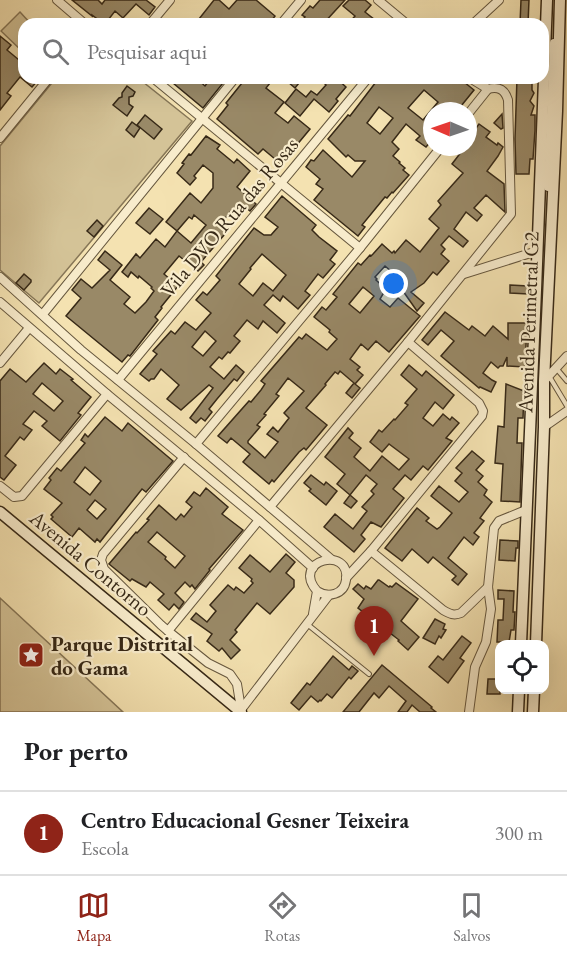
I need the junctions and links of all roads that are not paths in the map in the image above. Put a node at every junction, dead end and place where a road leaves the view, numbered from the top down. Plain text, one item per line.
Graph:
1 (57, 0) edge
2 (170, 0) edge
3 (301, 0) edge
4 (378, 0) edge
5 (499, 0) edge
6 (547, 0) edge
7 (555, 0) edge
8 (561, 0) edge
9 (78, 18) edge
10 (155, 18) edge
11 (285, 18) edge
12 (400, 18) edge
13 (480, 18) edge
14 (546, 18) edge
15 (44, 84) edge
16 (160, 84) edge
17 (230, 84) edge
18 (363, 84) edge
19 (484, 84) edge
20 (544, 84) edge
21 (474, 102) edge
22 (201, 118) junction
23 (0, 138) edge
24 (434, 156) edge
25 (280, 182) junction
26 (360, 248) junction
27 (537, 251) junction
28 (463, 274) junction
29 (0, 277) edge
30 (543, 291) junction
31 (0, 302) edge
32 (43, 314) junction
33 (29, 328) junction
34 (408, 342) junction
35 (81, 350) junction
36 (567, 356) edge
37 (70, 362) junction
38 (0, 363) edge
39 (556, 368) junction
40 (546, 379) junction
41 (118, 380) junction
42 (567, 381) edge
43 (107, 394) junction
44 (567, 406) edge
45 (567, 411) edge
46 (544, 427) junction
47 (196, 444) junction
48 (184, 458) junction
49 (0, 486) edge
50 (270, 507) junction
51 (526, 510) junction
52 (0, 512) edge
53 (259, 520) junction
54 (371, 551) junction
55 (331, 559) junction
56 (313, 568) junction
57 (346, 578) junction
58 (488, 588) junction
59 (317, 591) junction
60 (329, 595) junction
61 (313, 616) junction
62 (307, 624) junction
63 (168, 631) junction
64 (520, 640) edge
65 (534, 640) edge
66 (534, 640) edge
67 (369, 674) dead end
68 (519, 694) edge
69 (532, 694) edge
70 (240, 711) edge
71 (470, 711) edge
72 (518, 712) edge
73 (531, 712) edge

1 - 9 street
2 - 10 street
3 - 11 street
4 - 12 street
5 - 13 street
6 - 14 street, Avenida Perimetral G2
7 - 30 street
8 - 30 street, Avenida Perimetral G2
15 - 23 street
16 - 22 street
17 - 22 street
18 - 25 street, Vila DVO Rua das Rosas
19 - 21 street
19 - 28 street
20 - 27 street, Avenida Perimetral G2
22 - 25 street
22 - 32 street
24 - 26 street
25 - 26 street
25 - 41 street, Vila DVO Rua das Rosas
26 - 47 street
27 - 28 street
27 - 30 street, Avenida Perimetral G2
28 - 34 street
29 - 32 street
30 - 40 street, Avenida Perimetral G2
30 - 51 street, Avenida Perimetral G2
30 - 65 street
31 - 33 street
32 - 35 street
33 - 37 street
33 - 38 street
34 - 50 street
34 - 54 street
35 - 37 street
35 - 41 street
36 - 39 street
37 - 43 street
39 - 40 street
39 - 42 lane
40 - 44 lane
40 - 46 street, Avenida Perimetral G2
41 - 47 street
43 - 48 street
43 - 49 street
45 - 46 street
46 - 66 street, Avenida Perimetral G2
47 - 50 street
48 - 53 street
48 - 63 street
50 - 55 street
51 - 58 street
51 - 64 street, Avenida Perimetral G2
52 - 70 street, Avenida Contorno
53 - 56 street
53 - 63 street
54 - 57 street
54 - 58 street
55 - 56 street
55 - 57 street
56 - 59 street
57 - 60 street
58 - 71 street
59 - 60 street
59 - 61 street
60 - 61 street
61 - 62 street
62 - 67 lane
62 - 70 street
63 - 70 street
68 - 72 street
69 - 73 street

